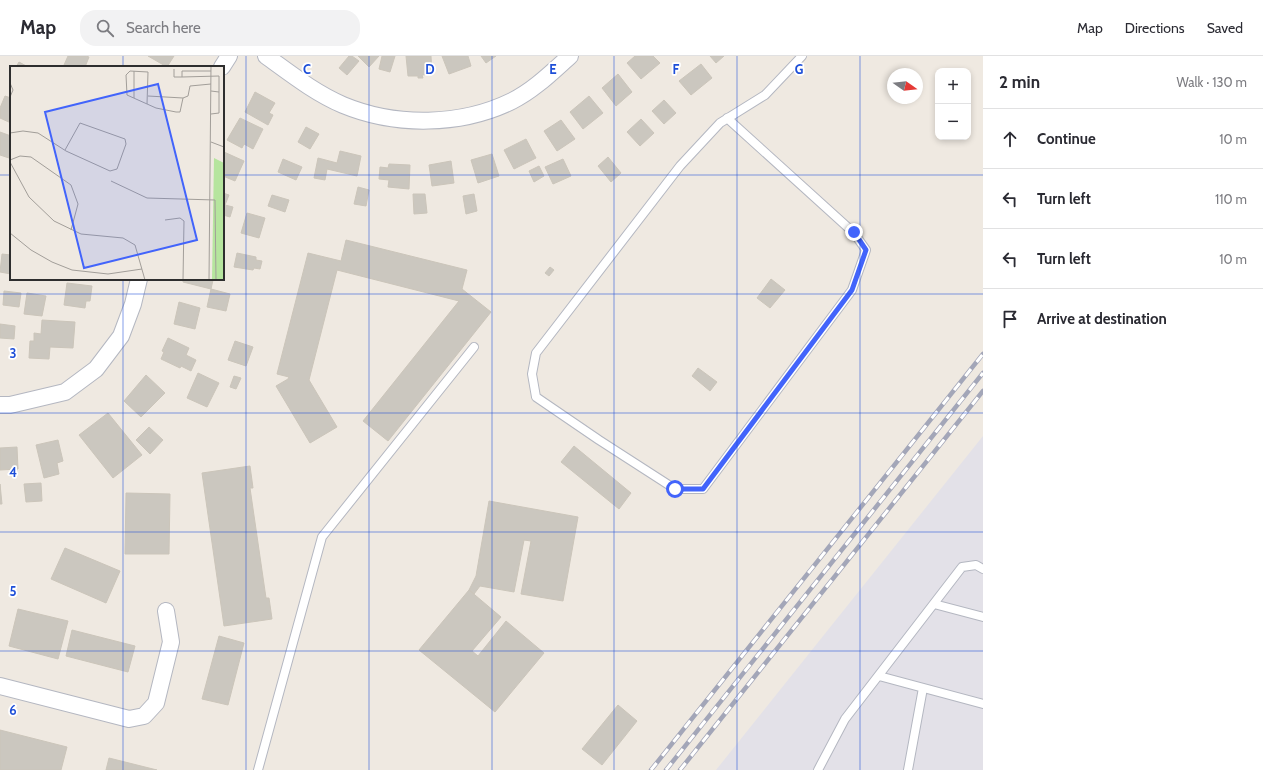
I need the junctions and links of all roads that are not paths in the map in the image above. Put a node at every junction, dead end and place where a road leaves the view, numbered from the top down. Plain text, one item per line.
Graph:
1 (229, 56) edge
2 (266, 56) edge
3 (570, 56) edge
4 (802, 56) edge
5 (223, 66) edge
6 (727, 118) junction
7 (139, 280) edge
8 (474, 347) dead end
9 (0, 405) edge
10 (983, 569) edge
11 (934, 604) junction
12 (166, 611) dead end
13 (983, 617) edge
14 (879, 676) junction
15 (0, 686) edge
16 (924, 688) junction
17 (983, 704) edge
18 (258, 770) edge
19 (818, 770) edge
20 (908, 770) edge

1 - 5 street
2 - 3 street
4 - 6 lane
6 - 6 lane
7 - 9 street
8 - 18 lane
10 - 11 lane
11 - 13 lane
11 - 14 lane
12 - 15 street
14 - 16 lane
14 - 19 lane
16 - 17 lane
16 - 20 lane

